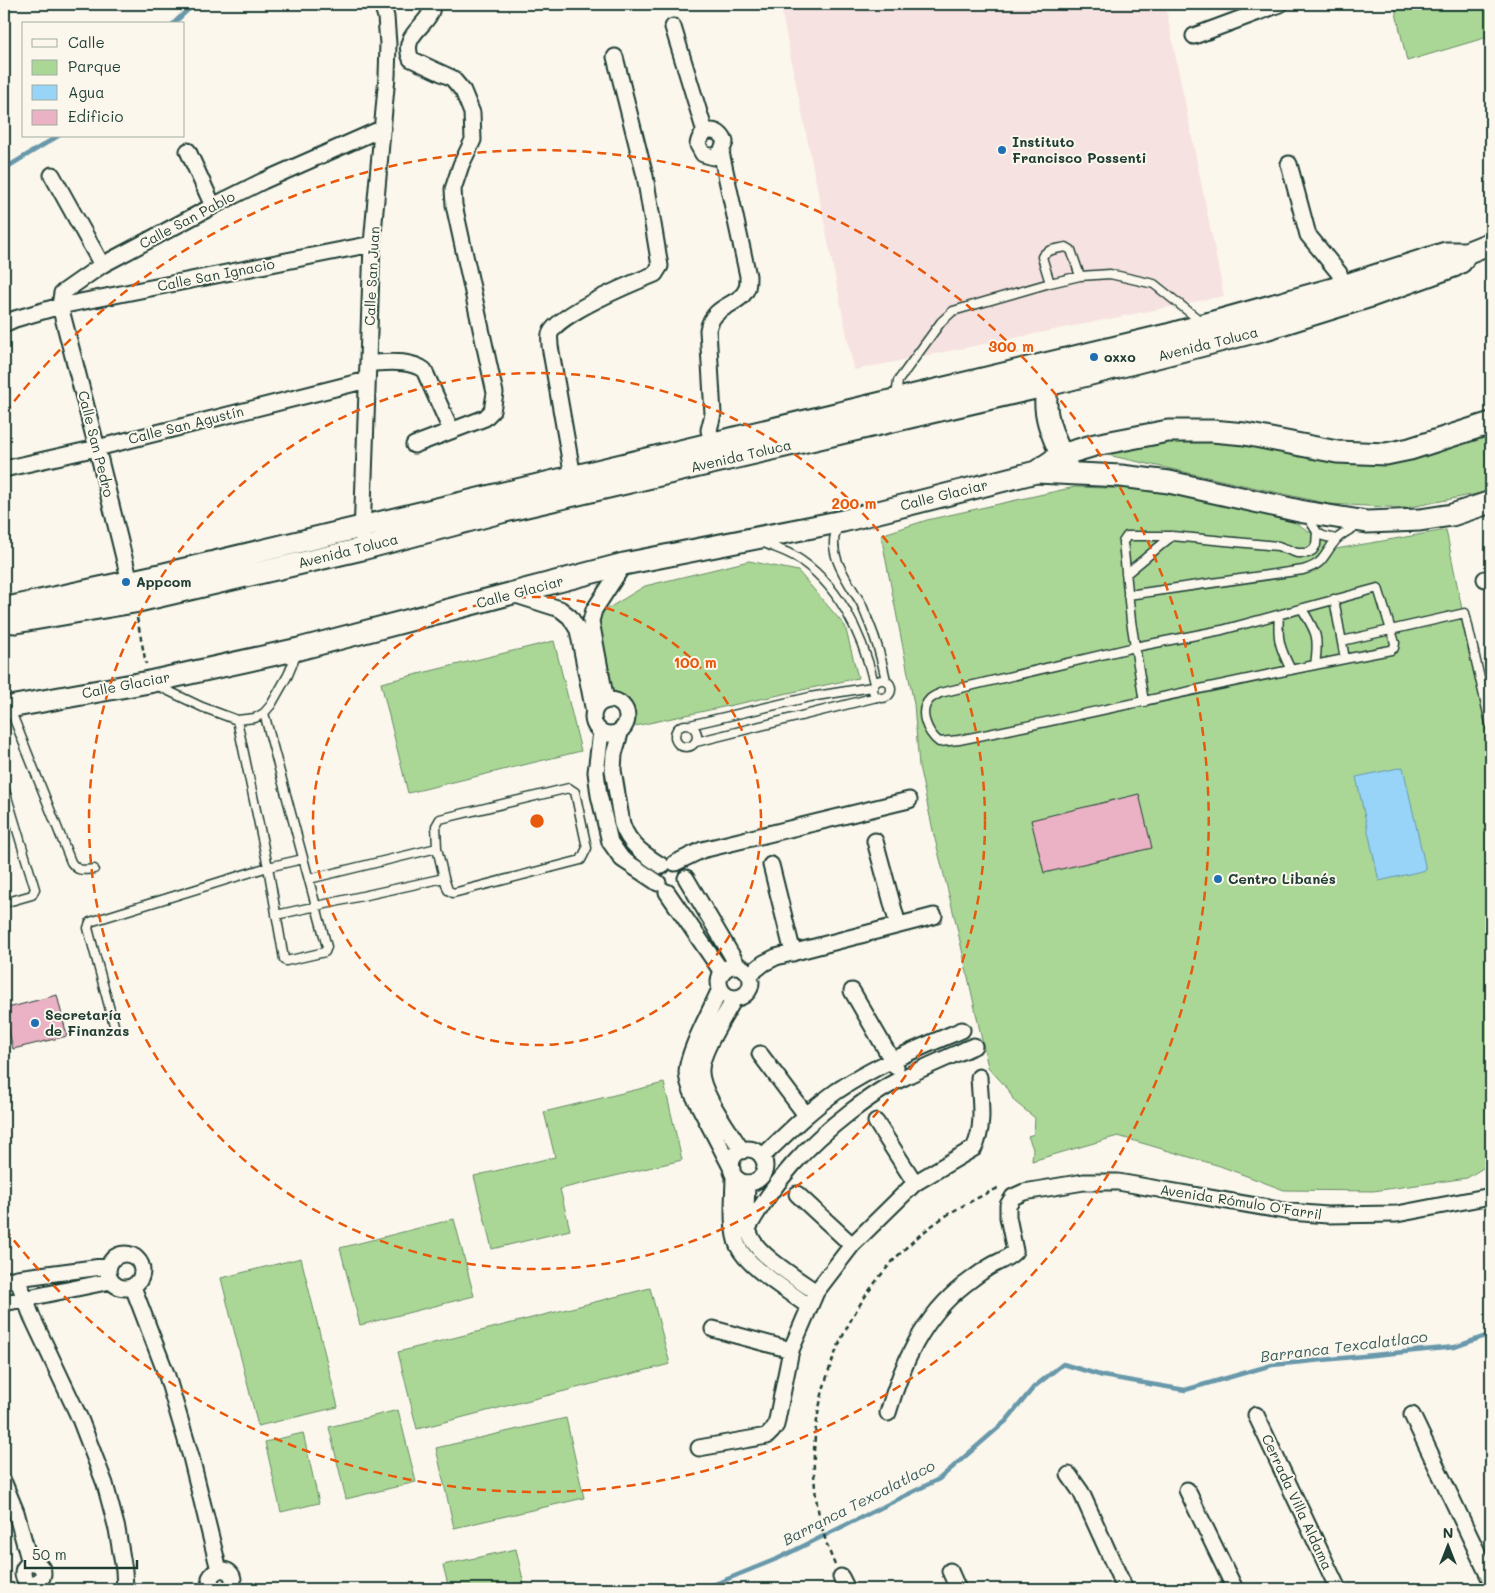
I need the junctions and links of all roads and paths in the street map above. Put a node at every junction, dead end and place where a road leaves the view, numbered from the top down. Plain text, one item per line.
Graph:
1 (382, 4) edge
2 (432, 4) edge
3 (1280, 4) edge
4 (673, 27) dead end
5 (1194, 36) dead end
6 (615, 57) dead end
7 (383, 128) junction
8 (188, 150) dead end
9 (1289, 164) dead end
10 (52, 175) dead end
11 (213, 206) junction
12 (1491, 243) edge
13 (372, 244) junction
14 (1466, 253) junction
15 (102, 265) junction
16 (1080, 276) junction
17 (1050, 283) junction
18 (1343, 286) junction
19 (60, 306) junction
20 (4, 324) edge
21 (1205, 326) junction
22 (368, 363) junction
23 (367, 380) junction
24 (1048, 385) junction
25 (898, 410) junction
26 (1491, 423) edge
27 (451, 430) junction
28 (414, 445) dead end
29 (97, 448) junction
30 (722, 451) junction
31 (1066, 464) junction
32 (4, 469) edge
33 (573, 476) junction
34 (1491, 502) edge
35 (1304, 512) junction
36 (843, 521) junction
37 (1367, 522) junction
38 (1317, 532) junction
39 (1172, 536) junction
40 (362, 538) junction
41 (755, 540) junction
42 (1336, 540) junction
43 (1308, 553) junction
44 (624, 564) junction
45 (1314, 566) junction
46 (1126, 574) junction
47 (846, 580) junction
48 (833, 591) junction
49 (132, 592) junction
50 (513, 594) junction
51 (1128, 595) junction
52 (1334, 599) junction
53 (1302, 609) junction
54 (4, 612) edge
55 (1279, 615) junction
56 (4, 621) edge
57 (1391, 630) junction
58 (1342, 641) junction
59 (1135, 647) junction
60 (299, 649) junction
61 (1345, 659) junction
62 (1314, 665) junction
63 (1290, 670) junction
64 (886, 680) junction
65 (149, 682) junction
66 (873, 685) junction
67 (838, 692) junction
68 (810, 697) junction
69 (877, 697) junction
70 (606, 701) junction
71 (1144, 702) junction
72 (840, 706) junction
73 (7, 708) edge
74 (594, 712) junction
75 (744, 712) junction
76 (264, 713) junction
77 (813, 713) junction
78 (237, 720) junction
79 (690, 725) junction
80 (1491, 727) edge
81 (747, 729) junction
82 (621, 730) junction
83 (601, 732) junction
84 (696, 742) junction
85 (4, 787) edge
86 (909, 800) dead end
87 (875, 842) dead end
88 (437, 848) junction
89 (303, 858) junction
90 (668, 865) junction
91 (771, 865) dead end
92 (268, 867) junction
93 (94, 869) dead end
94 (444, 878) junction
95 (686, 878) junction
96 (309, 879) junction
97 (663, 888) junction
98 (4, 903) edge
99 (316, 906) junction
100 (276, 915) junction
101 (934, 916) dead end
102 (898, 925) junction
103 (793, 953) junction
104 (744, 970) junction
105 (722, 972) junction
106 (720, 989) junction
107 (852, 991) dead end
108 (734, 999) junction
109 (114, 1024) dead end
110 (962, 1030) dead end
111 (974, 1046) dead end
112 (760, 1054) dead end
113 (891, 1060) junction
114 (979, 1077) dead end
115 (903, 1078) junction
116 (806, 1115) junction
117 (876, 1122) dead end
118 (742, 1151) junction
119 (762, 1157) junction
120 (737, 1176) junction
121 (915, 1183) junction
122 (1008, 1184) dead end
123 (797, 1194) dead end
124 (1491, 1196) edge
125 (748, 1228) junction
126 (852, 1245) junction
127 (109, 1266) junction
128 (10, 1280) edge
129 (112, 1281) junction
130 (133, 1287) junction
131 (816, 1292) junction
132 (25, 1298) junction
133 (4, 1303) edge
134 (808, 1306) junction
135 (713, 1329) dead end
136 (791, 1350) junction
137 (888, 1413) dead end
138 (1256, 1415) dead end
139 (1412, 1415) dead end
140 (699, 1448) dead end
141 (1069, 1475) dead end
142 (4, 1483) edge
143 (1187, 1490) dead end
144 (30, 1563) dead end
145 (219, 1570) junction
146 (950, 1571) dead end
147 (841, 1578) edge
148 (1491, 1581) edge
149 (125, 1589) edge
150 (213, 1589) edge
151 (230, 1589) edge
152 (958, 1589) edge
153 (1125, 1589) edge
154 (1235, 1589) edge
155 (1338, 1589) edge

1 - 7 street, Calle San Juan
2 - 27 street
3 - 5 street
4 - 30 street
6 - 33 street
7 - 11 street, Calle San Pablo
7 - 13 street, Calle San Juan
8 - 11 street
9 - 18 street
10 - 15 street
11 - 15 street, Calle San Pablo
12 - 14 street, Avenida Toluca
13 - 19 street, Calle San Ignacio
13 - 22 street, Calle San Juan
14 - 18 street, Avenida Toluca
14 - 24 street, Avenida Toluca
15 - 19 street, Calle San Pablo
16 - 17 lane
16 - 17 lane
16 - 21 lane
17 - 25 lane
18 - 21 street, Avenida Toluca
19 - 20 street
19 - 29 street, Calle San Pedro
21 - 25 street, Avenida Toluca
22 - 23 street, Calle San Juan
22 - 27 street
23 - 29 street, Calle San Agustín
23 - 40 street, Calle San Juan
24 - 25 street, Avenida Toluca
24 - 31 street
25 - 30 street, Avenida Toluca
26 - 31 street, Calle Glaciar
27 - 28 street
29 - 32 street, Calle San Agustín
29 - 49 street, Calle San Pedro
30 - 33 street, Avenida Toluca
30 - 40 street, Avenida Toluca
31 - 35 street, Calle Glaciar
31 - 36 street, Calle Glaciar
33 - 40 street, Avenida Toluca
34 - 37 street, Calle Glaciar
35 - 37 street, Calle Glaciar
35 - 38 lane
36 - 41 street, Calle Glaciar
36 - 47 lane
37 - 42 lane
38 - 42 lane
38 - 43 lane
39 - 43 lane
39 - 46 lane
39 - 46 lane
40 - 49 street, Avenida Toluca
41 - 44 street, Calle Glaciar
41 - 48 lane
42 - 45 lane
43 - 45 lane
44 - 50 street, Calle Glaciar
44 - 70 street
45 - 51 lane
46 - 51 lane
47 - 48 lane
47 - 64 lane
48 - 66 lane
49 - 54 street, Avenida Toluca
49 - 56 street, Avenida Toluca
49 - 65 path
50 - 60 street, Calle Glaciar
50 - 74 street
51 - 59 lane
52 - 53 lane
52 - 57 lane
52 - 58 lane
53 - 55 lane
53 - 62 lane
55 - 59 lane
55 - 63 lane
57 - 58 lane
57 - 61 lane
57 - 80 lane
58 - 61 lane
59 - 71 lane
59 - 71 lane
60 - 65 street, Calle Glaciar
60 - 76 lane
61 - 62 lane
62 - 63 lane
63 - 71 lane
64 - 66 lane
64 - 69 lane
65 - 73 street, Calle Glaciar
65 - 78 lane
66 - 67 lane
66 - 69 lane
67 - 68 lane
67 - 72 lane
68 - 75 lane
68 - 77 lane
69 - 72 lane
70 - 74 street
70 - 82 street
72 - 77 lane
73 - 93 lane
74 - 83 street
75 - 79 lane
75 - 81 lane
76 - 78 lane
76 - 89 lane
77 - 81 lane
78 - 92 lane
79 - 84 lane
79 - 84 lane
81 - 84 lane
82 - 83 street
82 - 90 street
83 - 97 street
85 - 98 lane
86 - 90 street
87 - 102 street
88 - 94 lane
88 - 94 lane
88 - 96 lane
89 - 92 lane
89 - 96 lane
90 - 95 street
90 - 97 street
91 - 103 street
92 - 100 lane
92 - 109 lane
94 - 99 lane
95 - 97 street
95 - 104 street
96 - 99 lane
97 - 105 street
99 - 100 lane
99 - 100 lane
101 - 102 street
102 - 103 street
103 - 104 street
104 - 105 street
104 - 108 street
105 - 106 street
106 - 108 street
106 - 120 street
107 - 113 street
108 - 118 street
110 - 113 street
111 - 115 street
112 - 116 street
113 - 115 street
113 - 116 street
114 - 121 street
115 - 125 street
116 - 119 street
117 - 121 street
118 - 119 street
118 - 120 street
119 - 120 street
120 - 125 street
120 - 134 street
121 - 126 street
122 - 147 path
123 - 126 street
124 - 137 street, Avenida Rómulo O'Farril
125 - 131 street
126 - 131 street
127 - 128 street
127 - 129 street
127 - 130 street
128 - 132 street
129 - 130 street
129 - 132 street
130 - 145 street
131 - 134 street
132 - 133 street
132 - 149 street
134 - 136 street
135 - 136 street
136 - 140 street
138 - 155 street, Cerrada Villa Aldama
139 - 148 street
141 - 153 street
142 - 144 street
143 - 154 street
145 - 150 street
145 - 151 street
146 - 152 street

